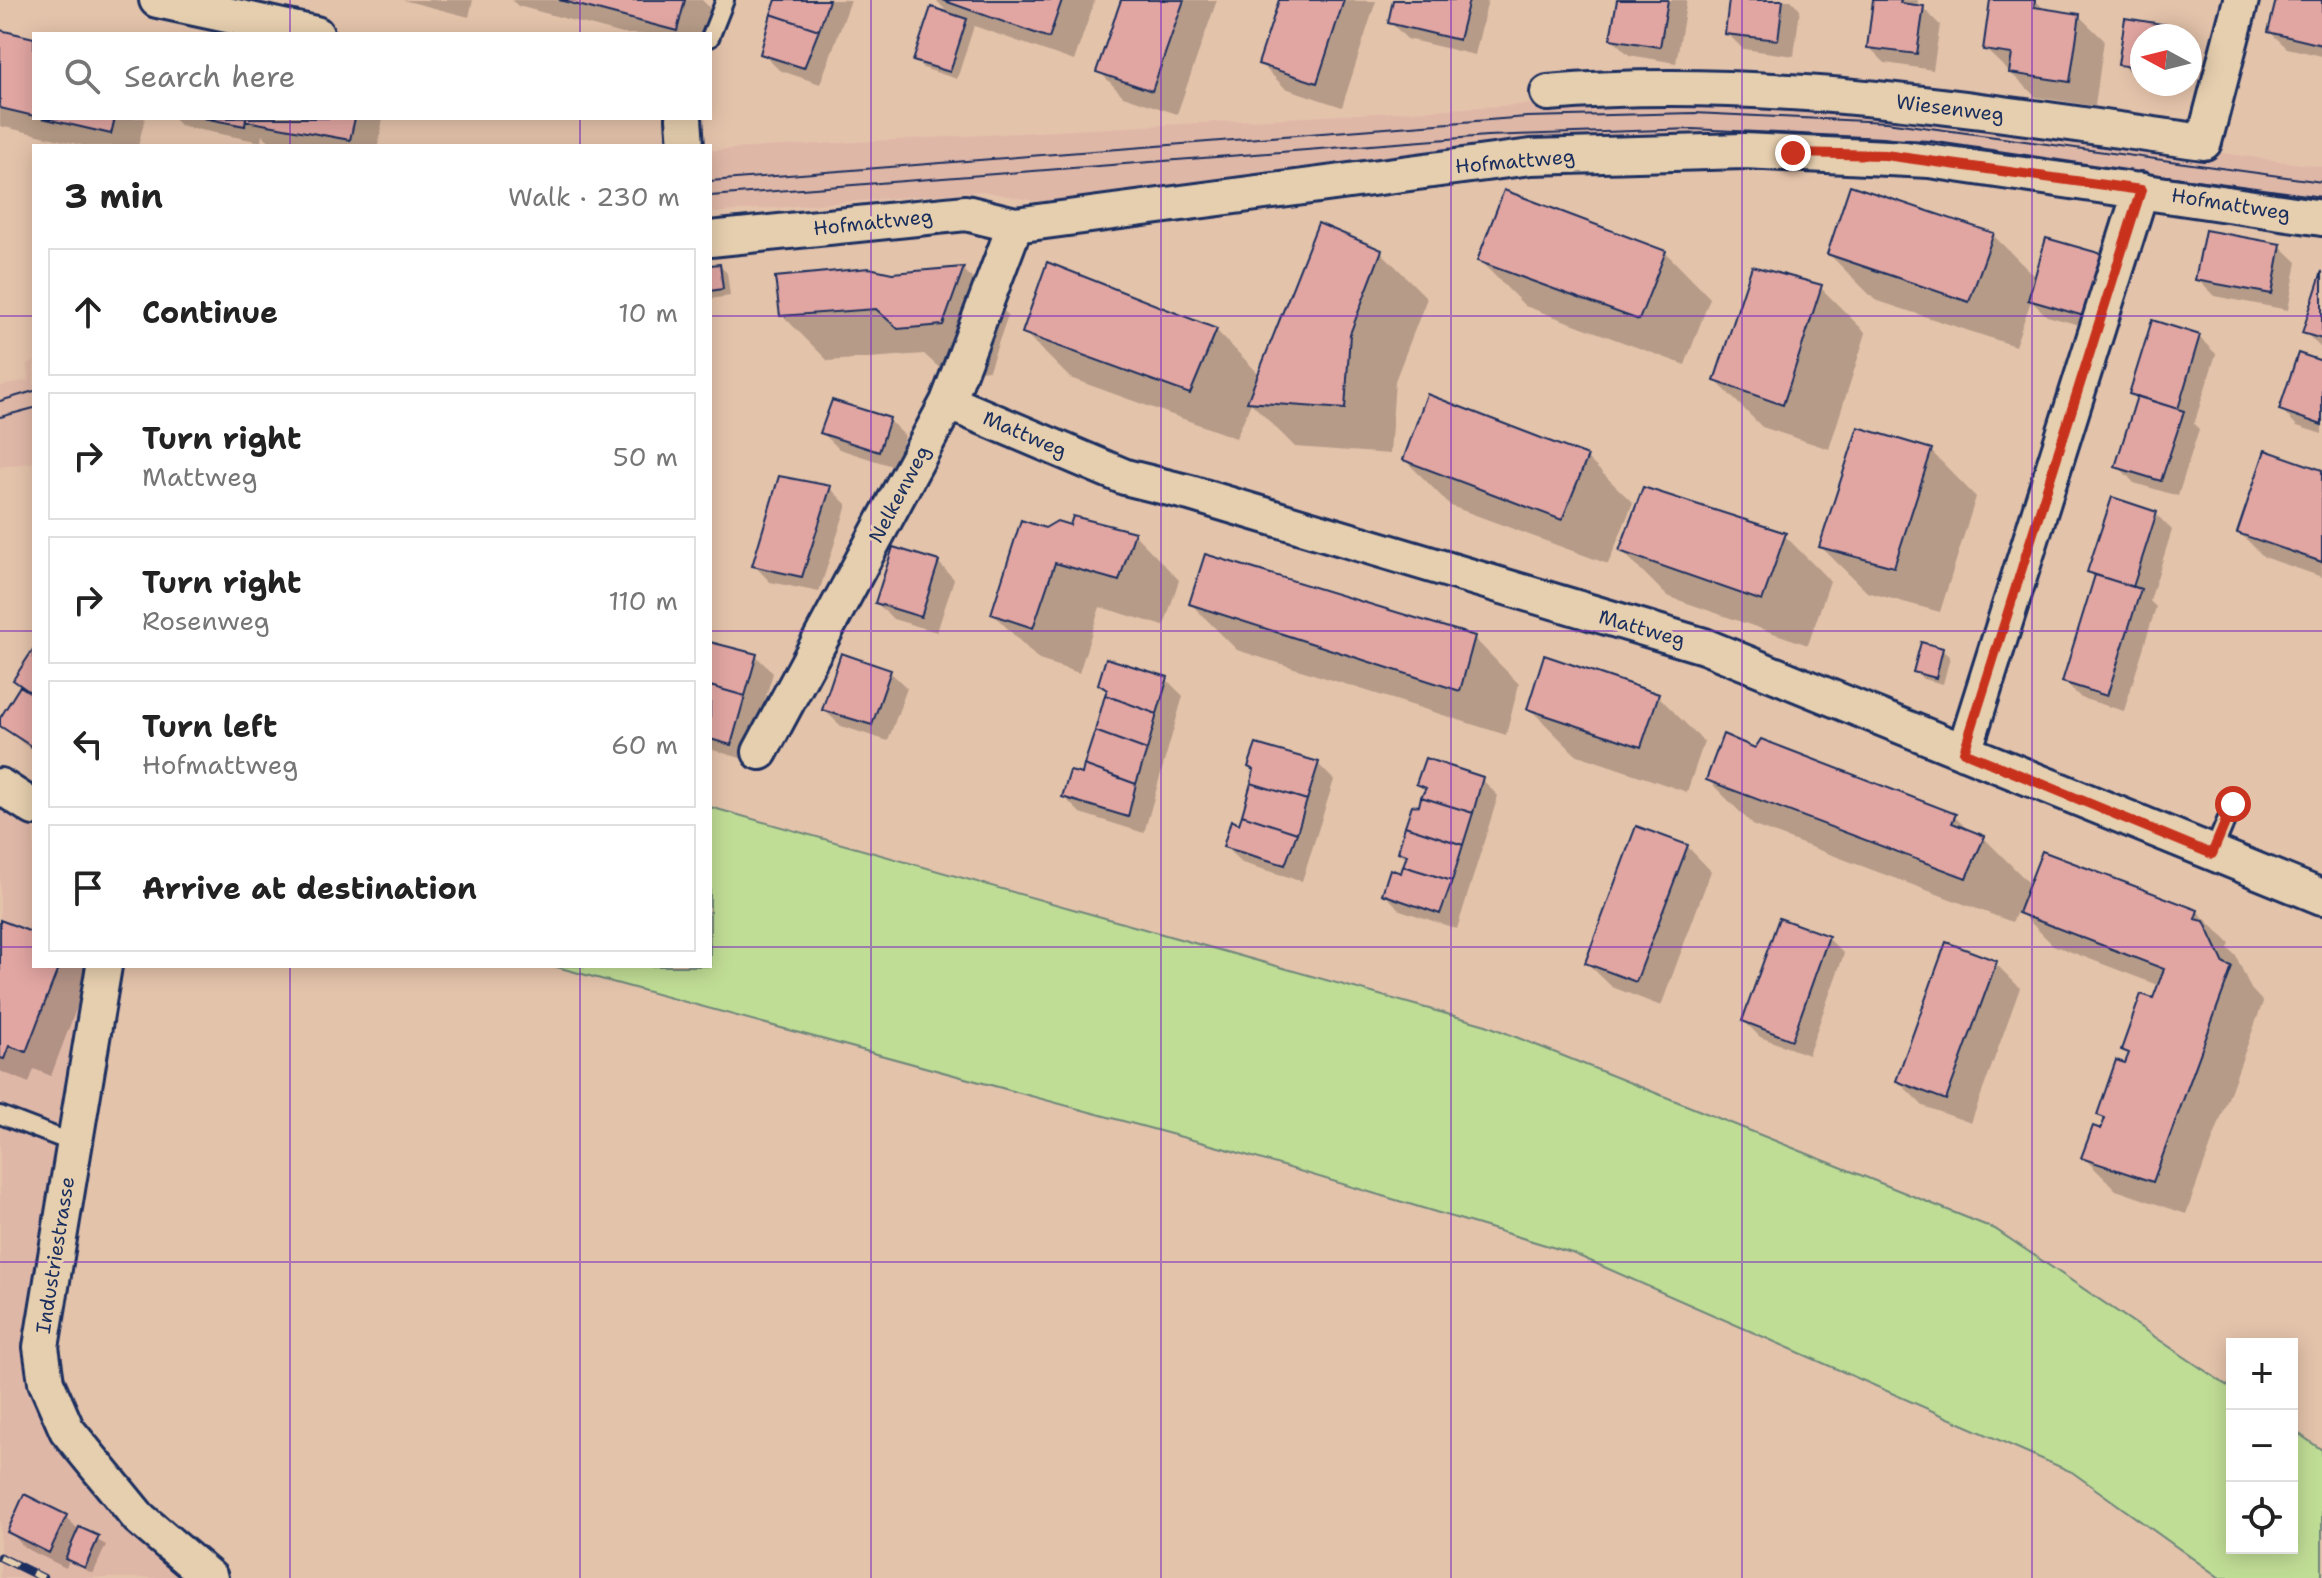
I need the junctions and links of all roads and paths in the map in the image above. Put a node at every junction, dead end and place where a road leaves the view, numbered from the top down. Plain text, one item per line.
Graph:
1 (157, 0) edge
2 (725, 0) edge
3 (2241, 0) edge
4 (307, 32) edge
5 (712, 33) edge
6 (1548, 93) dead end
7 (684, 120) edge
8 (686, 144) edge
9 (2141, 190) junction
10 (2322, 218) edge
11 (1015, 225) junction
12 (712, 239) edge
13 (948, 402) junction
14 (760, 752) dead end
15 (1964, 752) junction
16 (0, 786) edge
17 (2233, 804) dead end
18 (32, 807) edge
19 (2212, 854) junction
20 (2322, 897) edge
21 (104, 968) edge
22 (0, 1115) edge
23 (73, 1143) junction
24 (210, 1578) edge

1 - 4 street
2 - 5 lane
3 - 6 street, Wiesenweg
7 - 8 street
9 - 10 street, Hofmattweg
9 - 11 street, Hofmattweg
9 - 15 street
11 - 12 street, Hofmattweg
11 - 13 street, Nelkenweg
13 - 14 street, Nelkenweg
13 - 15 street, Mattweg
15 - 19 street, Mattweg
16 - 18 street
17 - 19 lane
19 - 20 street, Mattweg
21 - 23 street, Industriestrasse
22 - 23 lane
23 - 24 street, Industriestrasse

